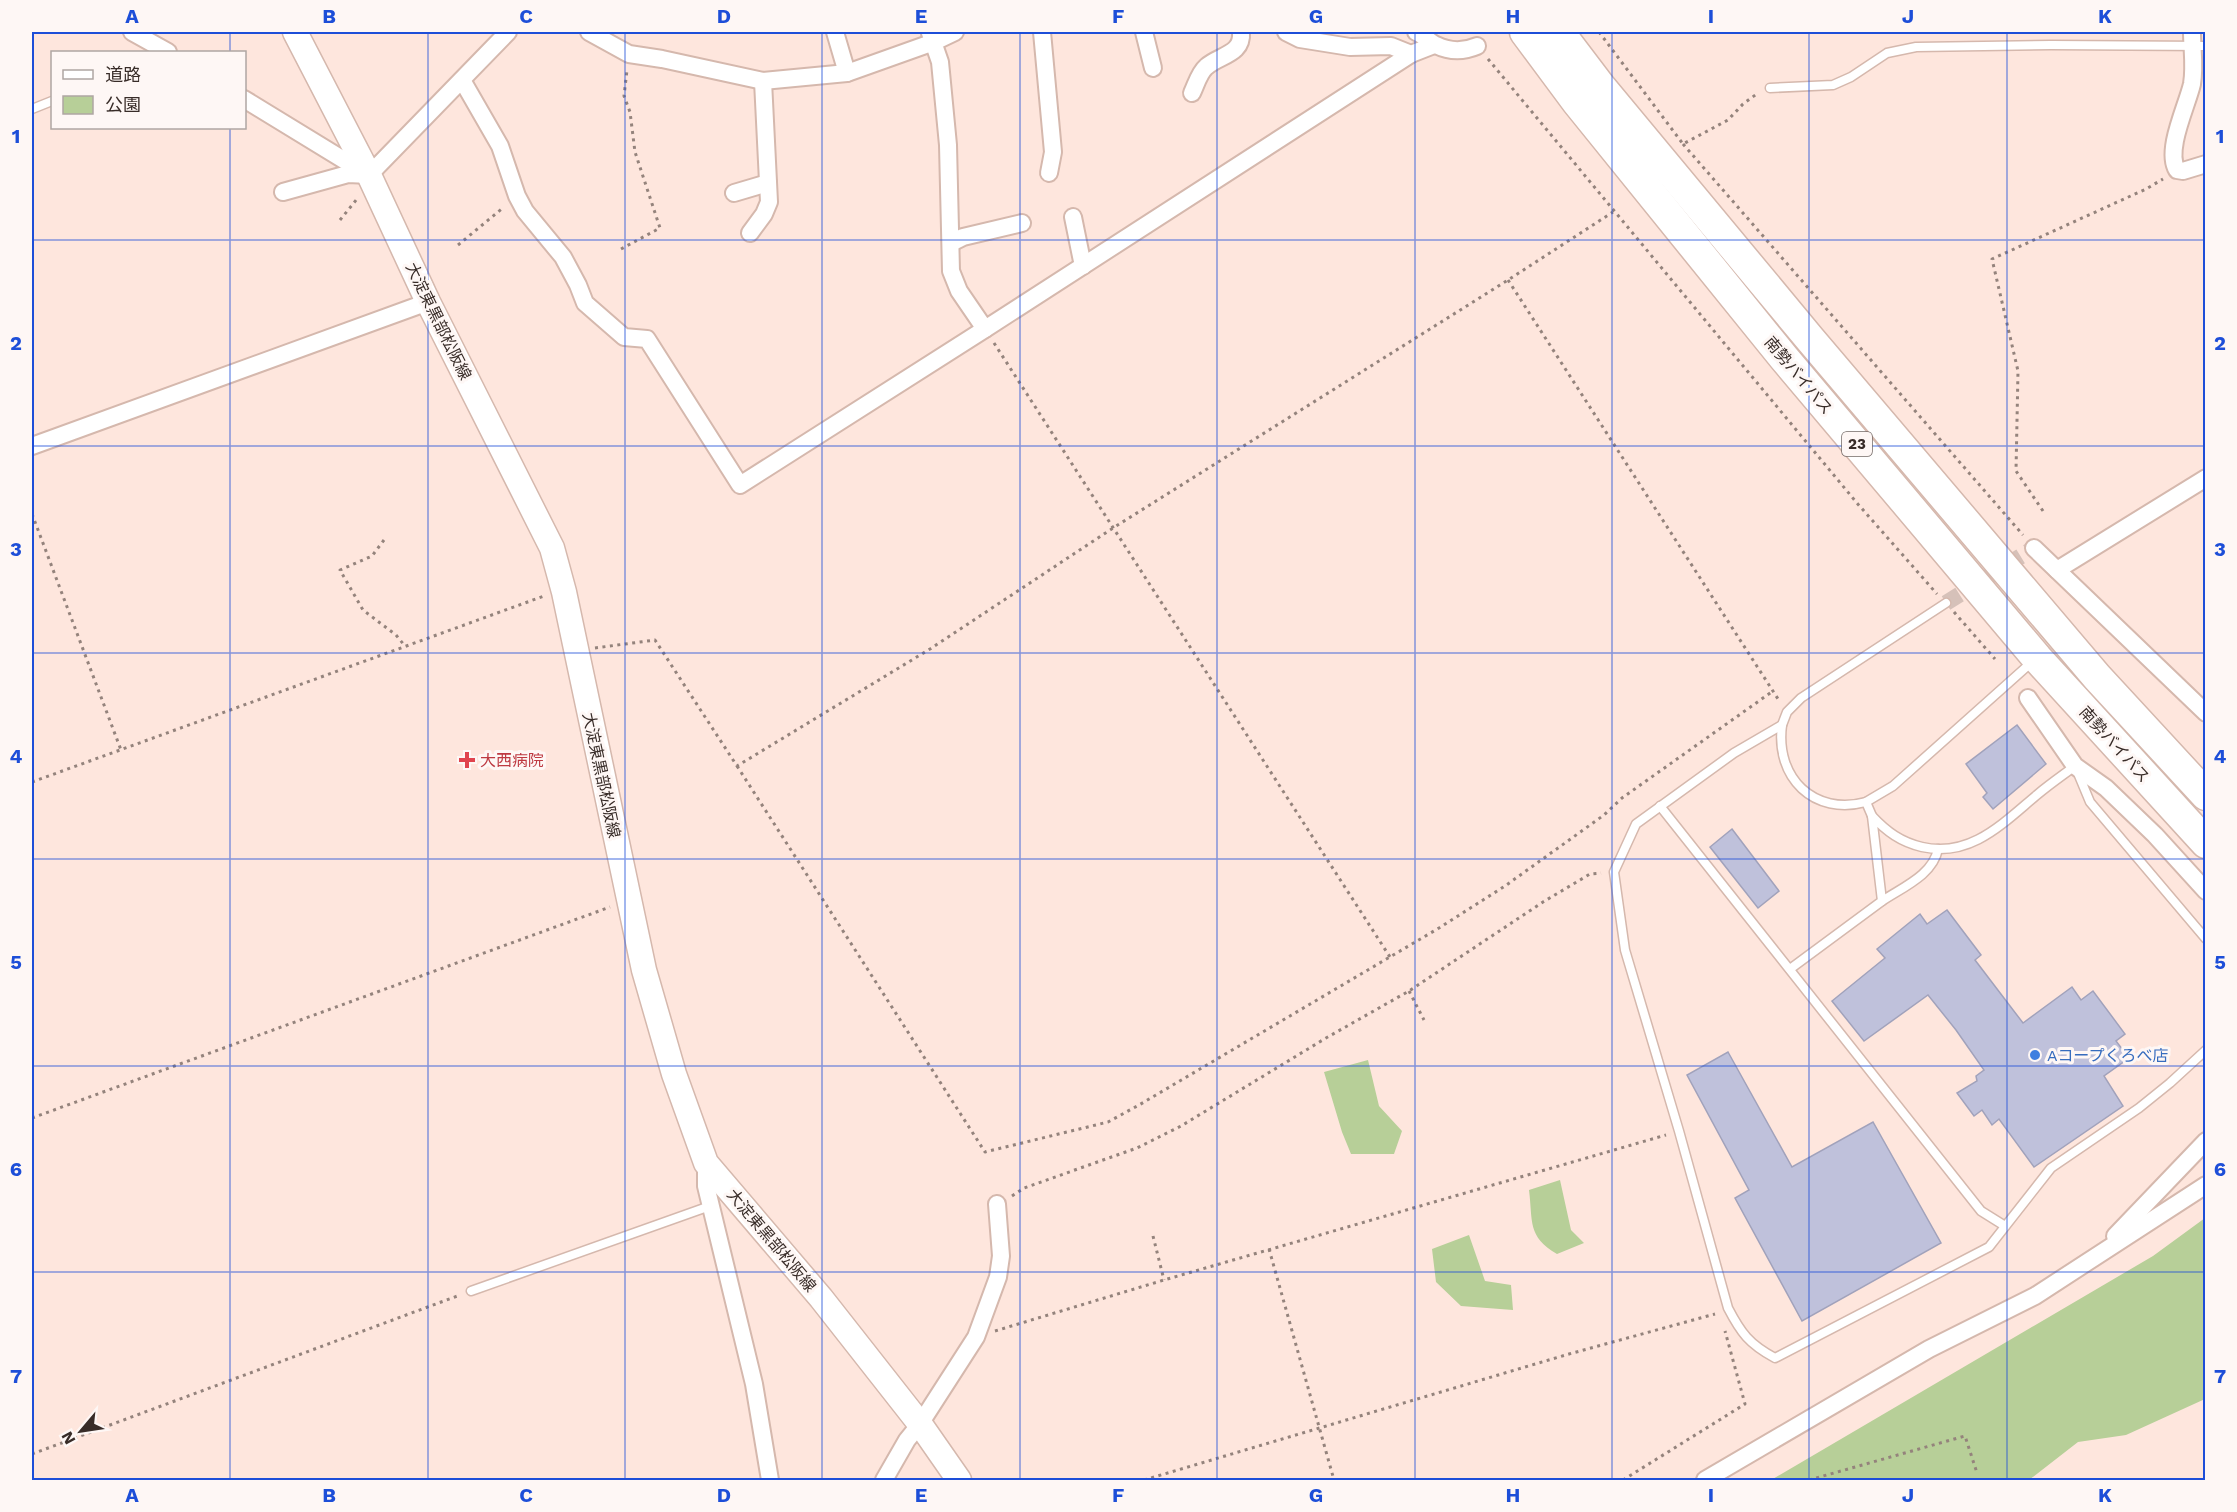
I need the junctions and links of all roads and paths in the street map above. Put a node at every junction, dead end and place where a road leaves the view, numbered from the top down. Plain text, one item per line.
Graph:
1 (132, 32) edge
2 (294, 32) edge
3 (508, 32) edge
4 (589, 32) edge
5 (835, 32) edge
6 (955, 32) edge
7 (1042, 32) edge
8 (1144, 32) edge
9 (1241, 32) edge
10 (1286, 32) edge
11 (1416, 32) edge
12 (1525, 32) edge
13 (1559, 32) edge
14 (1599, 32) edge
15 (932, 37) edge
16 (2196, 42) edge
17 (1434, 45) junction
18 (1477, 46) joint
19 (166, 51) edge
20 (628, 54) junction
21 (1411, 54) junction
22 (1154, 68) dead end
23 (847, 73) junction
24 (462, 80) junction
25 (763, 81) junction
26 (1770, 88) joint
27 (1192, 93) dead end
28 (246, 100) edge
29 (51, 102) edge
30 (32, 109) edge
31 (1683, 144) junction
32 (2205, 164) edge
33 (2177, 170) junction
34 (1049, 173) dead end
35 (369, 175) junction
36 (768, 183) junction
37 (283, 192) dead end
38 (734, 193) dead end
39 (517, 196) junction
40 (1613, 212) junction
41 (1073, 217) dead end
42 (1022, 222) dead end
43 (750, 233) dead end
44 (951, 243) junction
45 (458, 245) dead end
46 (621, 249) dead end
47 (1083, 266) junction
48 (1508, 280) junction
49 (428, 302) junction
50 (985, 329) junction
51 (32, 446) edge
52 (2205, 478) edge
53 (2043, 511) dead end
54 (32, 514) edge
55 (1113, 528) junction
56 (384, 540) dead end
57 (2034, 548) joint
58 (2057, 570) junction
59 (564, 592) junction
60 (1946, 603) junction
61 (405, 646) junction
62 (576, 651) junction
63 (2045, 658) junction
64 (1995, 659) dead end
65 (1773, 691) junction
66 (2028, 698) dead end
67 (1787, 712) junction
68 (2203, 712) edge
69 (1782, 725) junction
70 (120, 750) junction
71 (736, 766) junction
72 (2075, 766) junction
73 (32, 782) edge
74 (2205, 795) edge
75 (1866, 802) junction
76 (1660, 806) junction
77 (1872, 816) junction
78 (2205, 843) edge
79 (1938, 849) junction
80 (1614, 872) junction
81 (2205, 891) edge
82 (628, 900) junction
83 (1882, 901) junction
84 (2205, 939) edge
85 (1390, 957) junction
86 (1790, 969) junction
87 (1409, 991) junction
88 (1424, 1020) dead end
89 (2205, 1050) edge
90 (32, 1118) edge
91 (1679, 1131) junction
92 (2205, 1141) edge
93 (706, 1163) junction
94 (2205, 1185) edge
95 (998, 1204) joint
96 (710, 1206) junction
97 (2005, 1226) junction
98 (1153, 1236) dead end
99 (1269, 1249) junction
100 (2095, 1258) junction
101 (1164, 1280) junction
102 (471, 1291) joint
103 (1728, 1308) junction
104 (976, 1337) junction
105 (920, 1424) junction
106 (1319, 1430) junction
107 (32, 1454) edge
108 (1977, 1473) dead end
109 (770, 1480) edge
110 (884, 1480) edge
111 (959, 1480) edge
112 (1144, 1480) edge
113 (1334, 1480) edge
114 (1623, 1480) edge
115 (1705, 1480) edge
116 (1809, 1480) edge

1 - 19 street
2 - 35 main road, 大淀東黒部松阪線
3 - 24 street
4 - 20 street
5 - 23 street
6 - 15 street
7 - 34 street
8 - 22 street
9 - 27 street
10 - 21 street
11 - 17 street
12 - 63 highway, 南勢バイパス / 23
13 - 74 highway, 南勢バイパス / 23
14 - 31 path
15 - 23 street
15 - 44 street
16 - 26 lane
16 - 33 street
17 - 18 street
17 - 21 street
18 - 40 path
20 - 25 street
20 - 46 path
21 - 47 street
23 - 25 street
24 - 35 street
24 - 39 street
25 - 36 street
26 - 31 path
28 - 35 street
29 - 30 lane
31 - 57 path
32 - 33 street
33 - 53 path
35 - 37 street
35 - 49 main road, 大淀東黒部松阪線
36 - 38 street
36 - 43 street
39 - 45 path
39 - 50 street
40 - 48 path
40 - 60 path
41 - 47 street
42 - 44 street
44 - 50 street
47 - 50 street
48 - 55 path
48 - 65 path
49 - 51 street
49 - 59 main road, 大淀東黒部松阪線
50 - 55 path
52 - 58 street
54 - 70 path
55 - 71 path
55 - 85 path
56 - 61 path
57 - 58 street
58 - 68 street
59 - 61 path
59 - 62 main road, 大淀東黒部松阪線
60 - 64 path
60 - 67 lane
61 - 70 path
62 - 71 path
62 - 82 main road, 大淀東黒部松阪線
63 - 75 lane
63 - 78 highway, 南勢バイパス / 23
65 - 67 path
65 - 85 path
66 - 72 street
67 - 69 lane
69 - 75 lane
69 - 76 lane
70 - 73 path
71 - 85 path
72 - 79 lane
72 - 81 street
72 - 84 lane
75 - 77 lane
76 - 80 lane
76 - 86 lane
77 - 79 lane
77 - 83 lane
79 - 83 lane
80 - 87 path
80 - 91 lane
82 - 90 path
82 - 93 main road, 大淀東黒部松阪線
83 - 86 lane
86 - 97 lane
87 - 88 path
87 - 95 path
89 - 97 lane
91 - 99 path
91 - 103 lane
92 - 100 street
93 - 96 street
93 - 105 main road, 大淀東黒部松阪線
94 - 100 street
95 - 104 street
96 - 102 lane
96 - 109 street
97 - 103 lane
98 - 101 path
99 - 101 path
99 - 106 path
100 - 115 street
101 - 104 path
102 - 107 path
103 - 106 path
103 - 114 path
104 - 105 street
105 - 110 street
105 - 111 main road, 大淀東黒部松阪線
106 - 112 path
106 - 113 path
108 - 116 path

